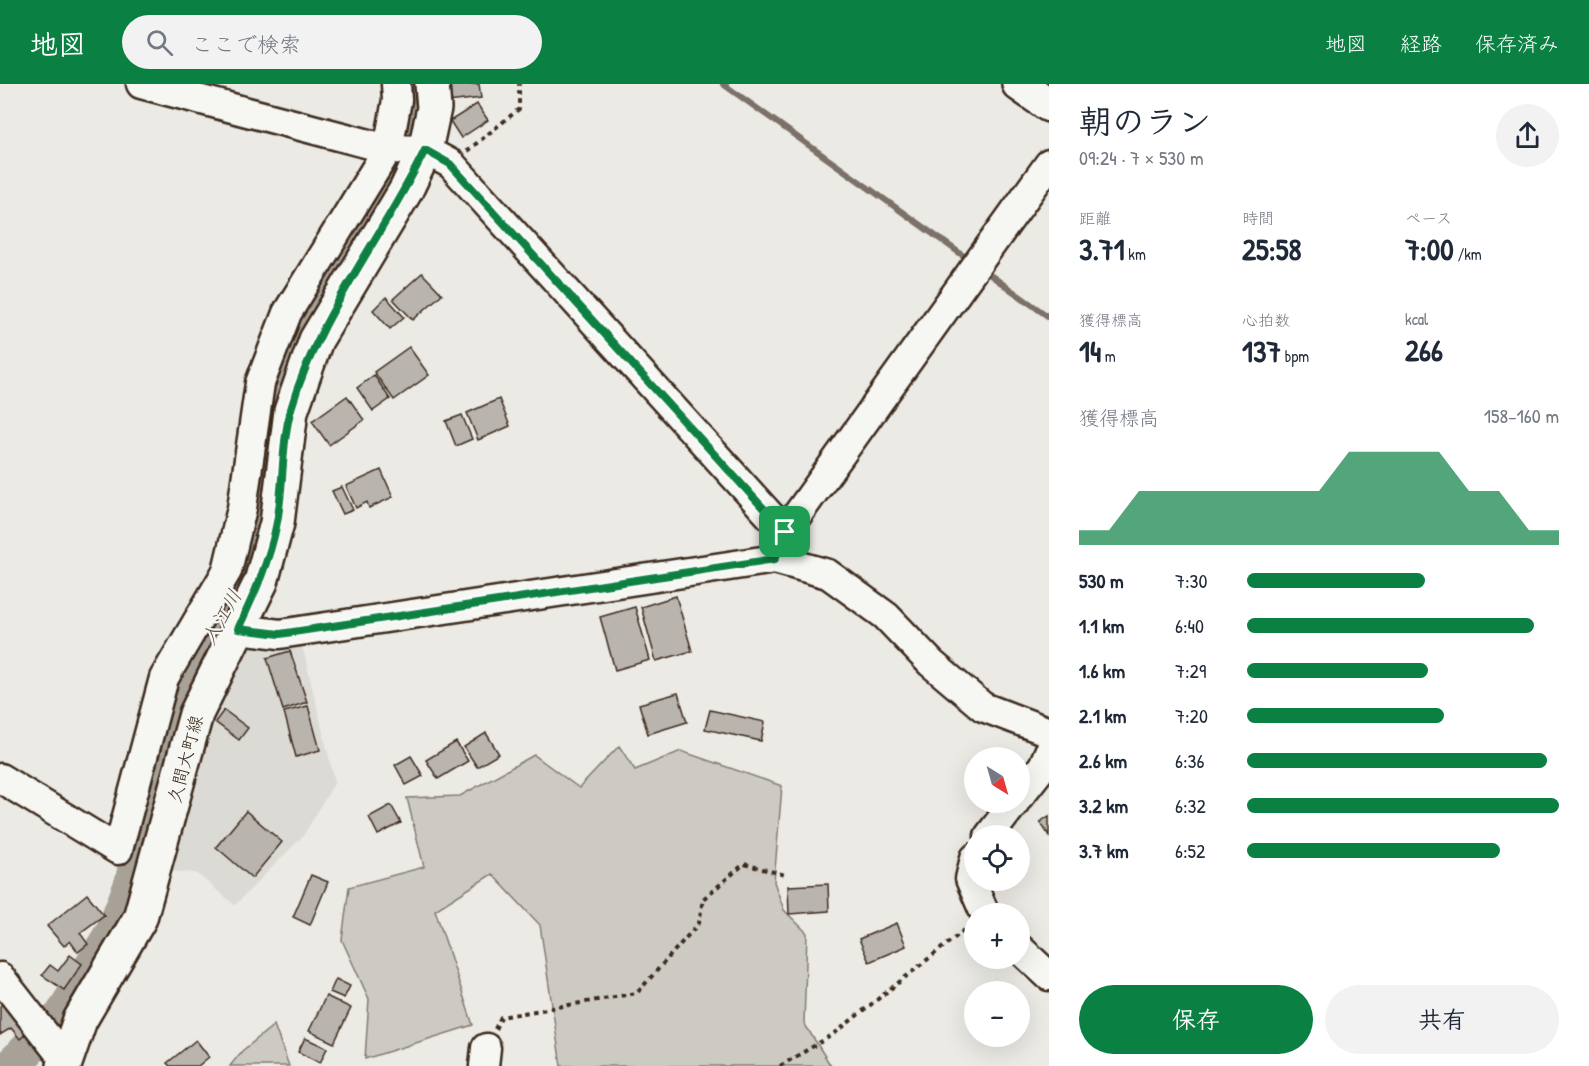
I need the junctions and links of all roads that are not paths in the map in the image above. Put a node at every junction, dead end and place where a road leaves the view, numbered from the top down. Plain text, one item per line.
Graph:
1 (141, 84) edge
2 (396, 84) edge
3 (432, 84) edge
4 (1019, 84) edge
5 (1049, 105) edge
6 (388, 149) junction
7 (438, 157) junction
8 (1049, 164) edge
9 (785, 532) junction
10 (775, 559) junction
11 (238, 629) junction
12 (1049, 732) edge
13 (1049, 752) edge
14 (0, 778) edge
15 (1030, 782) edge
16 (1007, 813) edge
17 (997, 825) edge
18 (1030, 958) edge
19 (1049, 975) edge
20 (0, 977) edge
21 (55, 1048) edge

1 - 6 street
2 - 6 street
3 - 7 main road, 久間大町線
4 - 5 main road
6 - 7 street
6 - 14 street
7 - 9 street
7 - 11 main road, 久間大町線
8 - 9 street
9 - 10 street
10 - 11 street
10 - 12 street
11 - 21 main road, 久間大町線
13 - 15 street
16 - 17 street
18 - 19 street
20 - 21 street

